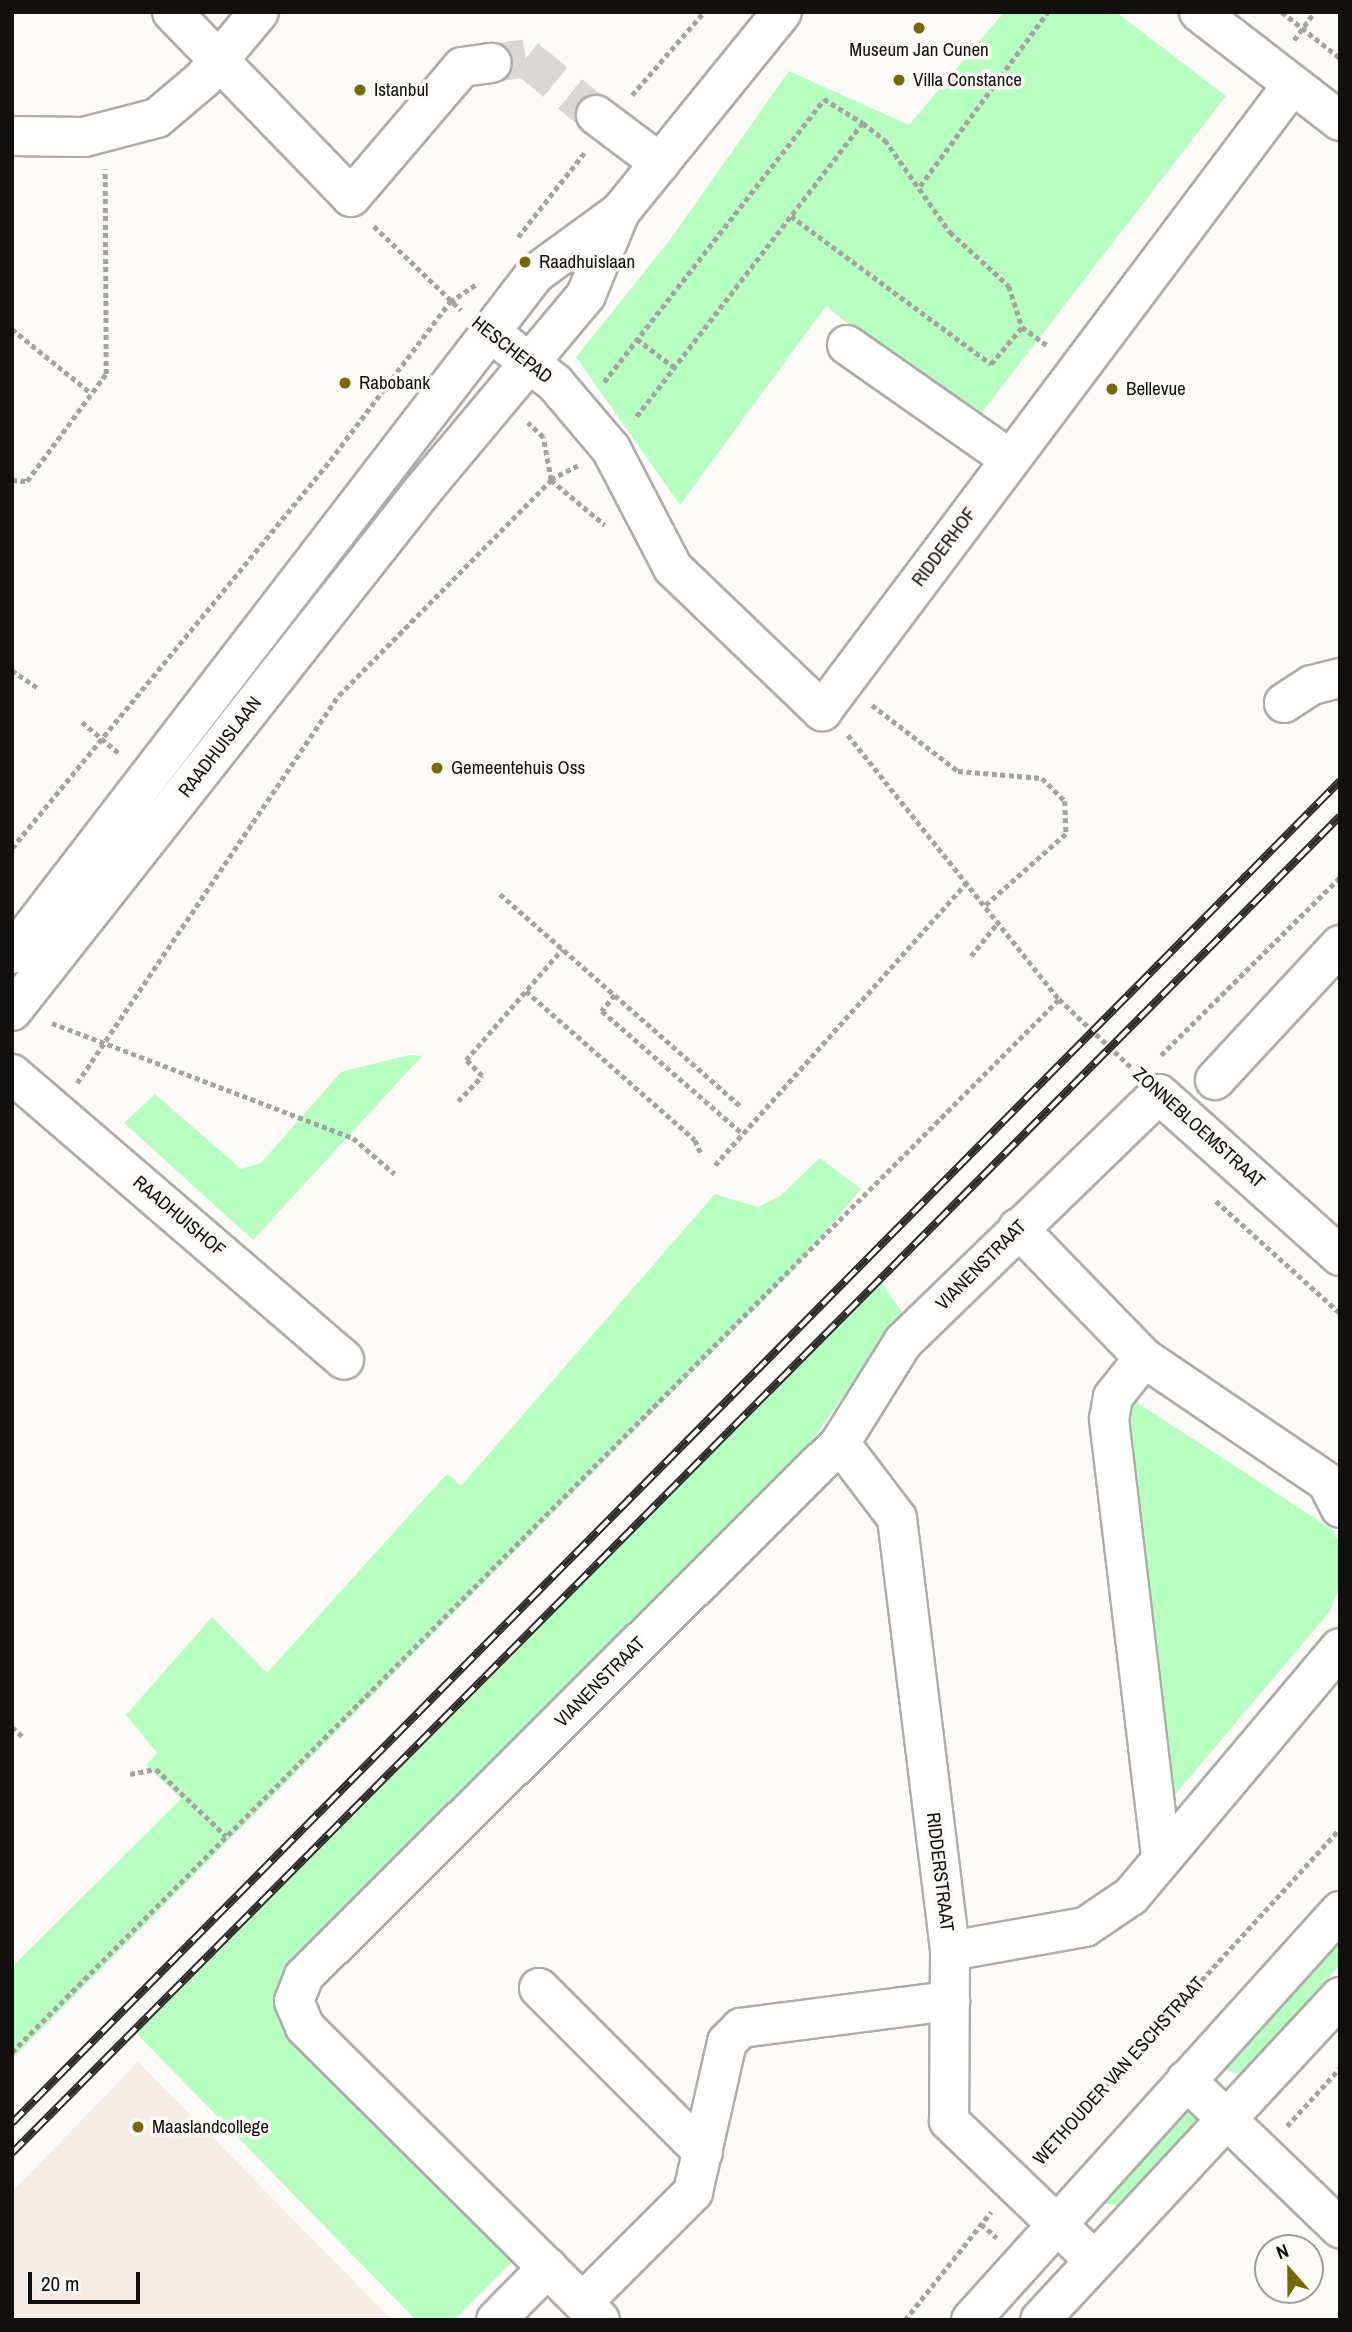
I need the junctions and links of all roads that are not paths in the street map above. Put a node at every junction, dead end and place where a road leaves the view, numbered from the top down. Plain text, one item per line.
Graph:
1 (172, 12) edge
2 (259, 12) edge
3 (782, 12) edge
4 (1199, 12) edge
5 (219, 59) junction
6 (492, 63) tunnel mouth
7 (1292, 85) junction
8 (601, 119) tunnel mouth
9 (1340, 121) edge
10 (12, 136) edge
11 (660, 163) junction
12 (620, 212) junction
13 (489, 332) junction
14 (847, 345) dead end
15 (532, 362) junction
16 (1010, 459) junction
17 (1340, 678) edge
18 (833, 697) joint
19 (1284, 703) dead end
20 (1340, 945) edge
21 (12, 954) edge
22 (13, 1009) edge
23 (12, 1074) edge
24 (1215, 1080) dead end
25 (1150, 1085) joint
26 (1018, 1228) junction
27 (1340, 1256) edge
28 (1144, 1359) junction
29 (344, 1360) dead end
30 (840, 1443) junction
31 (1340, 1508) edge
32 (1340, 1648) edge
33 (1161, 1858) junction
34 (1340, 1911) edge
35 (950, 1951) junction
36 (538, 1988) dead end
37 (1340, 1997) edge
38 (950, 2001) junction
39 (1186, 2080) junction
40 (1228, 2120) junction
41 (704, 2152) junction
42 (1055, 2222) junction
43 (1340, 2228) edge
44 (1094, 2260) junction
45 (548, 2267) junction
46 (592, 2311) edge
47 (496, 2320) edge
48 (971, 2320) edge
49 (1040, 2320) edge

1 - 5 street
2 - 5 street
3 - 11 street, RAADHUISLAAN
4 - 7 street
5 - 6 street
5 - 10 street
7 - 9 street
7 - 16 street, RIDDERHOF
8 - 11 street
11 - 12 street, RAADHUISLAAN
12 - 13 street, RAADHUISLAAN
12 - 15 street, RAADHUISLAAN
13 - 15 street, HESCHEPAD
13 - 21 street, RAADHUISLAAN
14 - 16 street
15 - 18 street, HESCHEPAD
15 - 22 street, RAADHUISLAAN
16 - 18 street, RIDDERHOF
17 - 19 street
20 - 24 street
23 - 29 street, RAADHUISHOF
25 - 26 street, VIANENSTRAAT
25 - 27 street, ZONNEBLOEMSTRAAT
26 - 28 street
26 - 30 street, VIANENSTRAAT
28 - 31 street
28 - 33 street
30 - 35 street, RIDDERSTRAAT
30 - 45 street, VIANENSTRAAT
32 - 33 street
33 - 35 street
34 - 39 street
35 - 38 street, RIDDERSTRAAT
36 - 41 street
37 - 40 street
38 - 41 street
38 - 42 street, RIDDERSTRAAT
39 - 40 street
39 - 42 street
40 - 43 street
40 - 44 street
41 - 46 street
42 - 44 street, RIDDERSTRAAT
42 - 48 street
44 - 49 street
45 - 46 street, VIANENSTRAAT
45 - 47 street

